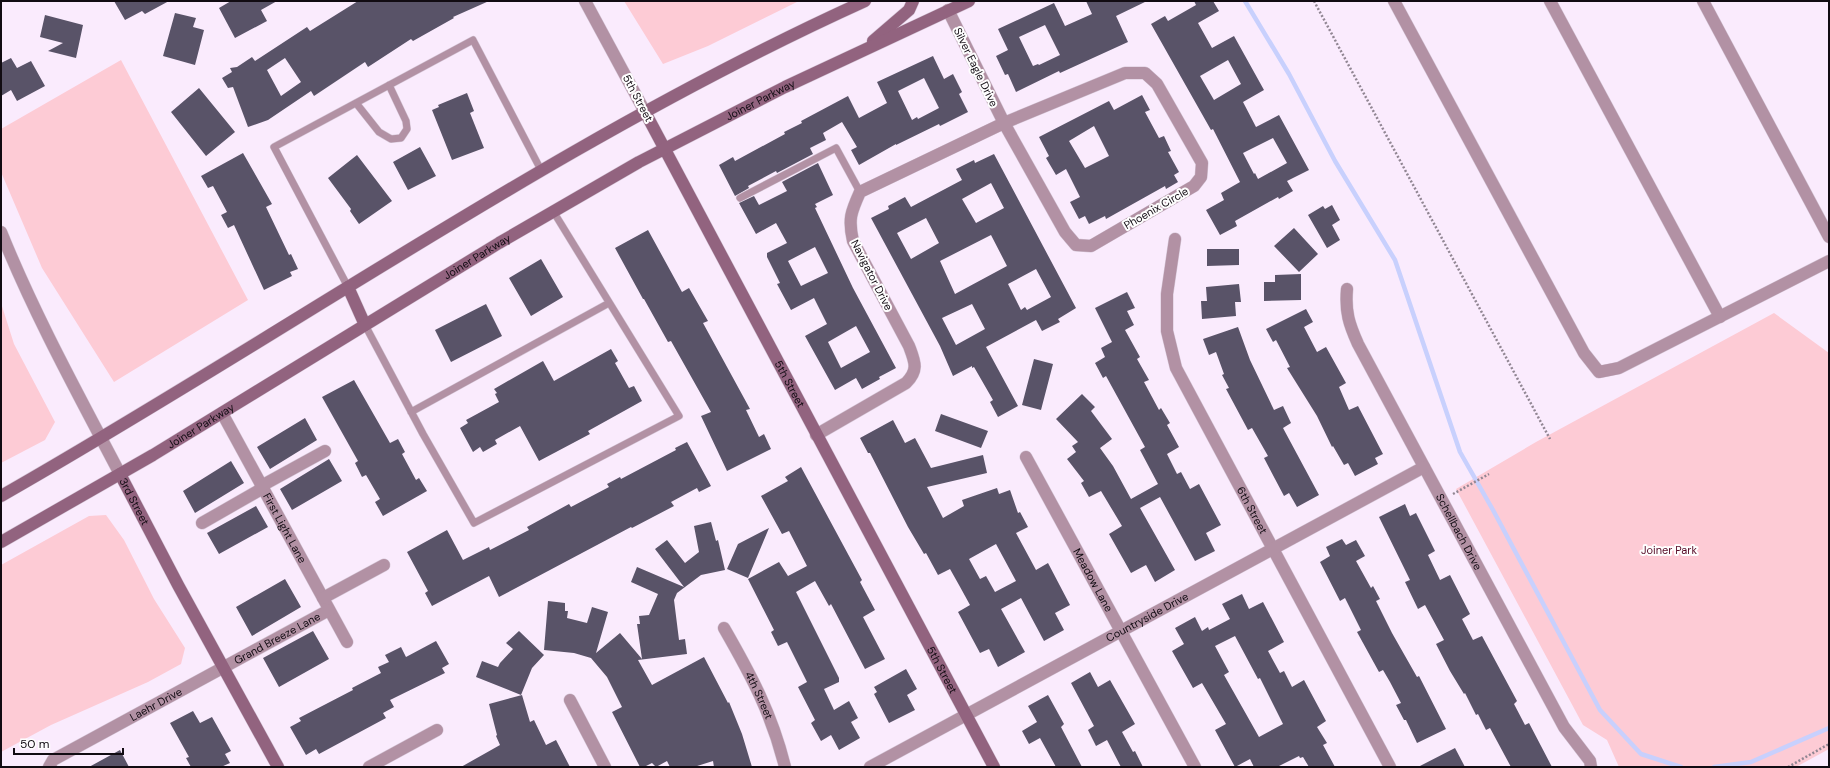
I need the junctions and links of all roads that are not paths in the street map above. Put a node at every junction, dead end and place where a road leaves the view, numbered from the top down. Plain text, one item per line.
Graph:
1 (585, 1) edge
2 (865, 1) edge
3 (913, 1) edge
4 (969, 1) edge
5 (1394, 1) edge
6 (1550, 1) edge
7 (1703, 1) edge
8 (946, 6) edge
9 (861, 50) junction
10 (389, 85) junction
11 (356, 103) junction
12 (645, 112) junction
13 (1004, 123) junction
14 (665, 148) junction
15 (541, 170) junction
16 (860, 192) junction
17 (740, 198) dead end
18 (553, 211) junction
19 (1, 232) edge
20 (1829, 236) edge
21 (1175, 239) dead end
22 (1829, 261) edge
23 (348, 287) junction
24 (1347, 289) dead end
25 (609, 303) junction
26 (1720, 317) junction
27 (365, 325) junction
28 (411, 412) junction
29 (222, 413) junction
30 (816, 435) junction
31 (101, 438) junction
32 (325, 451) dead end
33 (1026, 457) dead end
34 (1424, 467) junction
35 (120, 474) junction
36 (263, 485) junction
37 (1, 496) edge
38 (202, 523) dead end
39 (1, 542) edge
40 (1274, 548) junction
41 (384, 565) dead end
42 (323, 598) junction
43 (329, 610) junction
44 (724, 628) dead end
45 (1121, 630) junction
46 (347, 642) dead end
47 (224, 668) junction
48 (570, 700) dead end
49 (965, 714) junction
50 (437, 730) dead end
51 (49, 767) edge
52 (278, 767) edge
53 (369, 767) edge
54 (605, 767) edge
55 (785, 767) edge
56 (870, 767) edge
57 (994, 767) edge
58 (1195, 767) edge
59 (1390, 767) edge
60 (1591, 767) edge

1 - 12 street, 5th Street
2 - 12 main road
3 - 9 main road
4 - 8 main road, Joiner Parkway
5 - 26 street
6 - 26 street
7 - 20 street
8 - 9 main road, Joiner Parkway
8 - 13 street, Silver Eagle Drive
9 - 14 main road, Joiner Parkway
10 - 11 lane
10 - 11 lane
10 - 15 lane
11 - 23 lane
12 - 14 main road, 5th Street
12 - 15 main road
13 - 13 street, Phoenix Circle
13 - 16 street
14 - 18 main road, Joiner Parkway
14 - 30 main road, 5th Street
15 - 23 main road
16 - 17 lane
16 - 30 street, Navigator Drive
18 - 25 lane
18 - 27 main road, Joiner Parkway
19 - 31 street, 3rd Street
21 - 40 street, 6th Street
22 - 26 street
23 - 27 main road
23 - 31 main road
24 - 34 street, Schellbach Drive
25 - 28 lane
25 - 28 lane
27 - 28 lane
27 - 29 main road, Joiner Parkway
29 - 35 main road, Joiner Parkway
29 - 36 street, First Light Lane
30 - 49 main road, 5th Street
31 - 35 street, 3rd Street
31 - 37 main road
32 - 36 street
33 - 45 street, Meadow Lane
34 - 40 street, Countryside Drive
34 - 60 street, Schellbach Drive
35 - 39 main road, Joiner Parkway
35 - 47 main road, 3rd Street
36 - 38 street
36 - 42 street, First Light Lane
40 - 45 street, Countryside Drive
40 - 59 street, 6th Street
41 - 42 street
42 - 43 street, First Light Lane
43 - 46 street, First Light Lane
43 - 47 street, Grand Breeze Lane
44 - 55 street, 4th Street
45 - 49 street, Countryside Drive
45 - 58 street, Meadow Lane
47 - 51 street, Laehr Drive
47 - 52 main road, 3rd Street
48 - 54 street
49 - 56 street, Countryside Drive
49 - 57 main road, 5th Street
50 - 53 street

